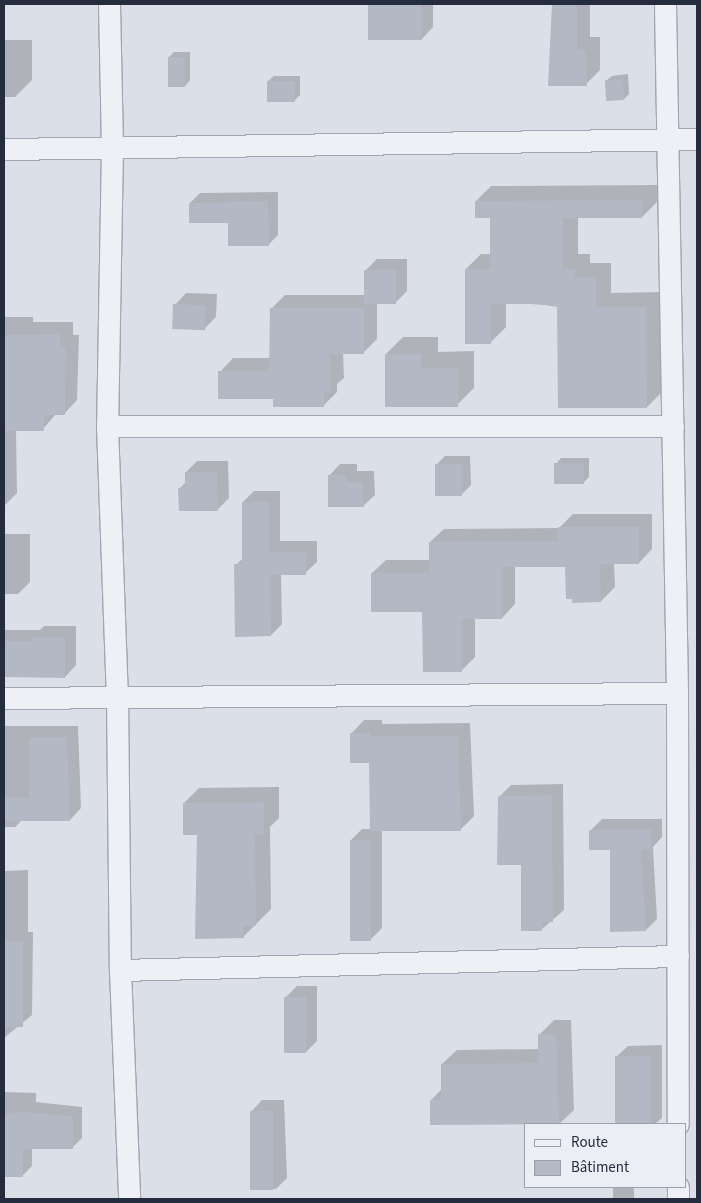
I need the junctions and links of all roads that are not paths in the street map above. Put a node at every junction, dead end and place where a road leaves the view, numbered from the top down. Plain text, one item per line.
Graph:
1 (109, 4) edge
2 (665, 4) edge
3 (668, 139) junction
4 (697, 139) edge
5 (112, 146) junction
6 (4, 149) edge
7 (107, 426) junction
8 (672, 426) junction
9 (677, 693) junction
10 (117, 695) junction
11 (4, 698) edge
12 (678, 956) junction
13 (120, 970) junction
14 (678, 1123) edge
15 (129, 1199) edge

1 - 5 street
2 - 3 street
3 - 4 street
3 - 5 street
3 - 8 street
5 - 6 street
5 - 7 street
7 - 8 street
7 - 10 street
8 - 9 street
9 - 10 street
9 - 12 street
10 - 11 street
10 - 13 street
12 - 13 street
12 - 14 street
13 - 15 street

